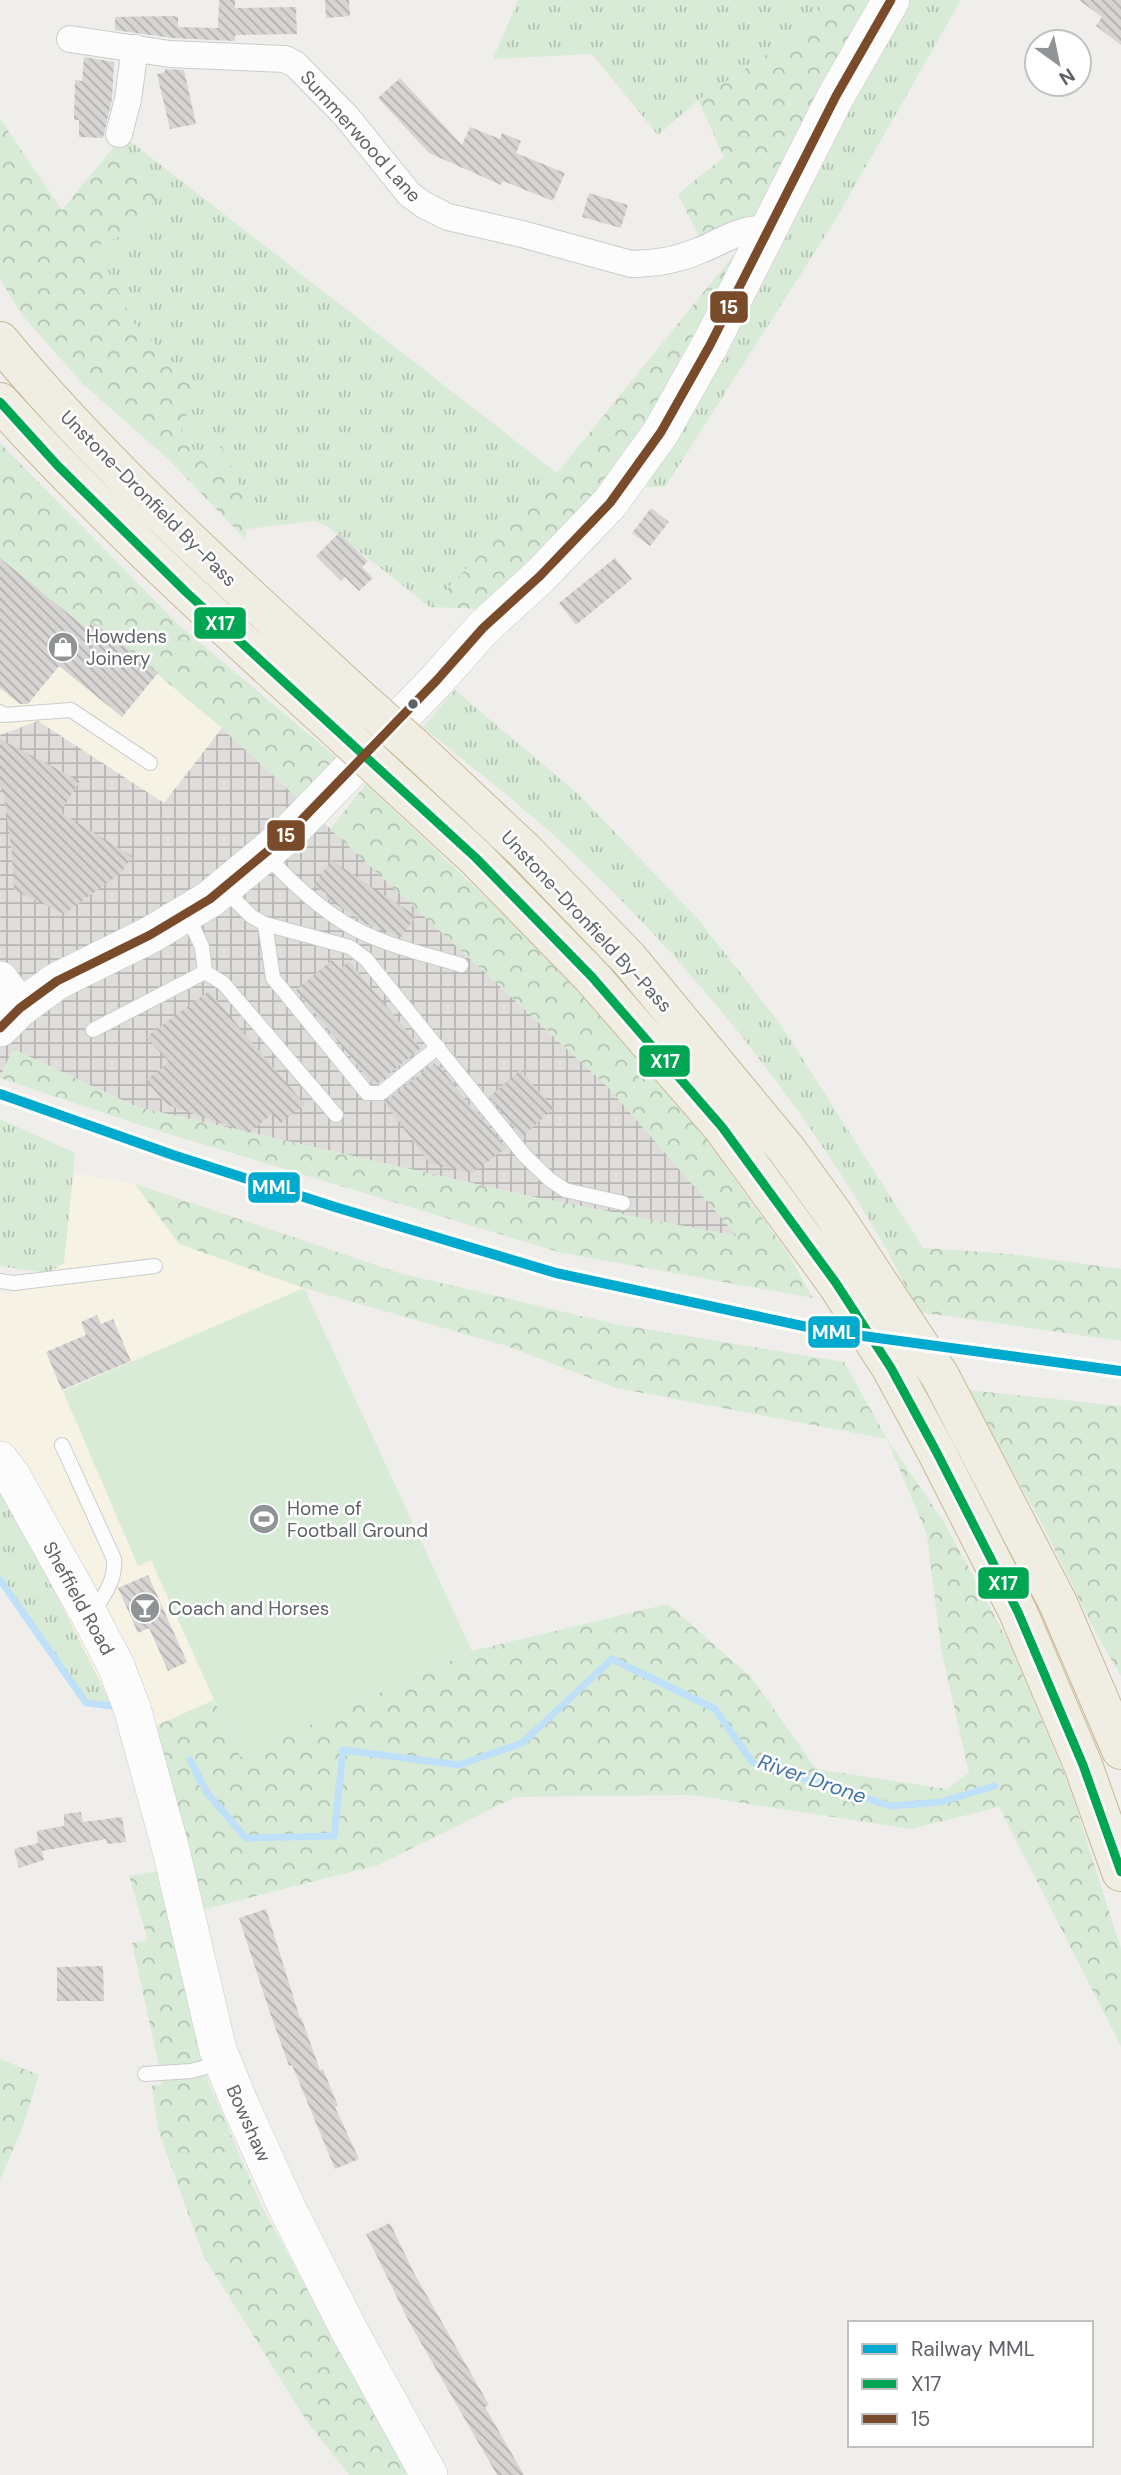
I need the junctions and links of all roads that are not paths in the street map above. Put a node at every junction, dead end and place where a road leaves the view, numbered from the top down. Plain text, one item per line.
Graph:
1 (891, 0) edge
2 (70, 39) dead end
3 (135, 48) junction
4 (119, 134) dead end
5 (768, 230) junction
6 (0, 341) edge
7 (0, 401) edge
8 (0, 712) edge
9 (150, 763) dead end
10 (265, 854) junction
11 (225, 887) junction
12 (187, 913) junction
13 (265, 924) junction
14 (461, 965) dead end
15 (205, 972) junction
16 (7, 1005) edge
17 (93, 1030) dead end
18 (438, 1047) junction
19 (336, 1115) dead end
20 (623, 1203) dead end
21 (155, 1266) dead end
22 (0, 1281) edge
23 (62, 1444) dead end
24 (0, 1460) edge
25 (90, 1616) junction
26 (142, 1742) joint
27 (1121, 1750) edge
28 (1121, 1872) edge
29 (223, 2063) junction
30 (145, 2074) dead end
31 (429, 2475) edge

1 - 5 main road
2 - 3 street, Summerwood Lane
3 - 4 street
3 - 5 street, Summerwood Lane
5 - 10 main road
6 - 27 highway, Unstone-Dronfield By-Pass, bridge
7 - 28 highway, Unstone-Dronfield By-Pass, bridge
8 - 9 lane
10 - 11 main road
10 - 14 lane
11 - 12 main road
11 - 13 lane
12 - 15 lane
12 - 16 main road
13 - 18 lane
13 - 18 lane
15 - 17 lane
15 - 19 lane
18 - 20 lane
21 - 22 lane
23 - 25 lane
24 - 25 main road, Sheffield Road
25 - 26 main road, Sheffield Road
26 - 29 main road, Bowshaw
29 - 30 lane
29 - 31 main road, Bowshaw

